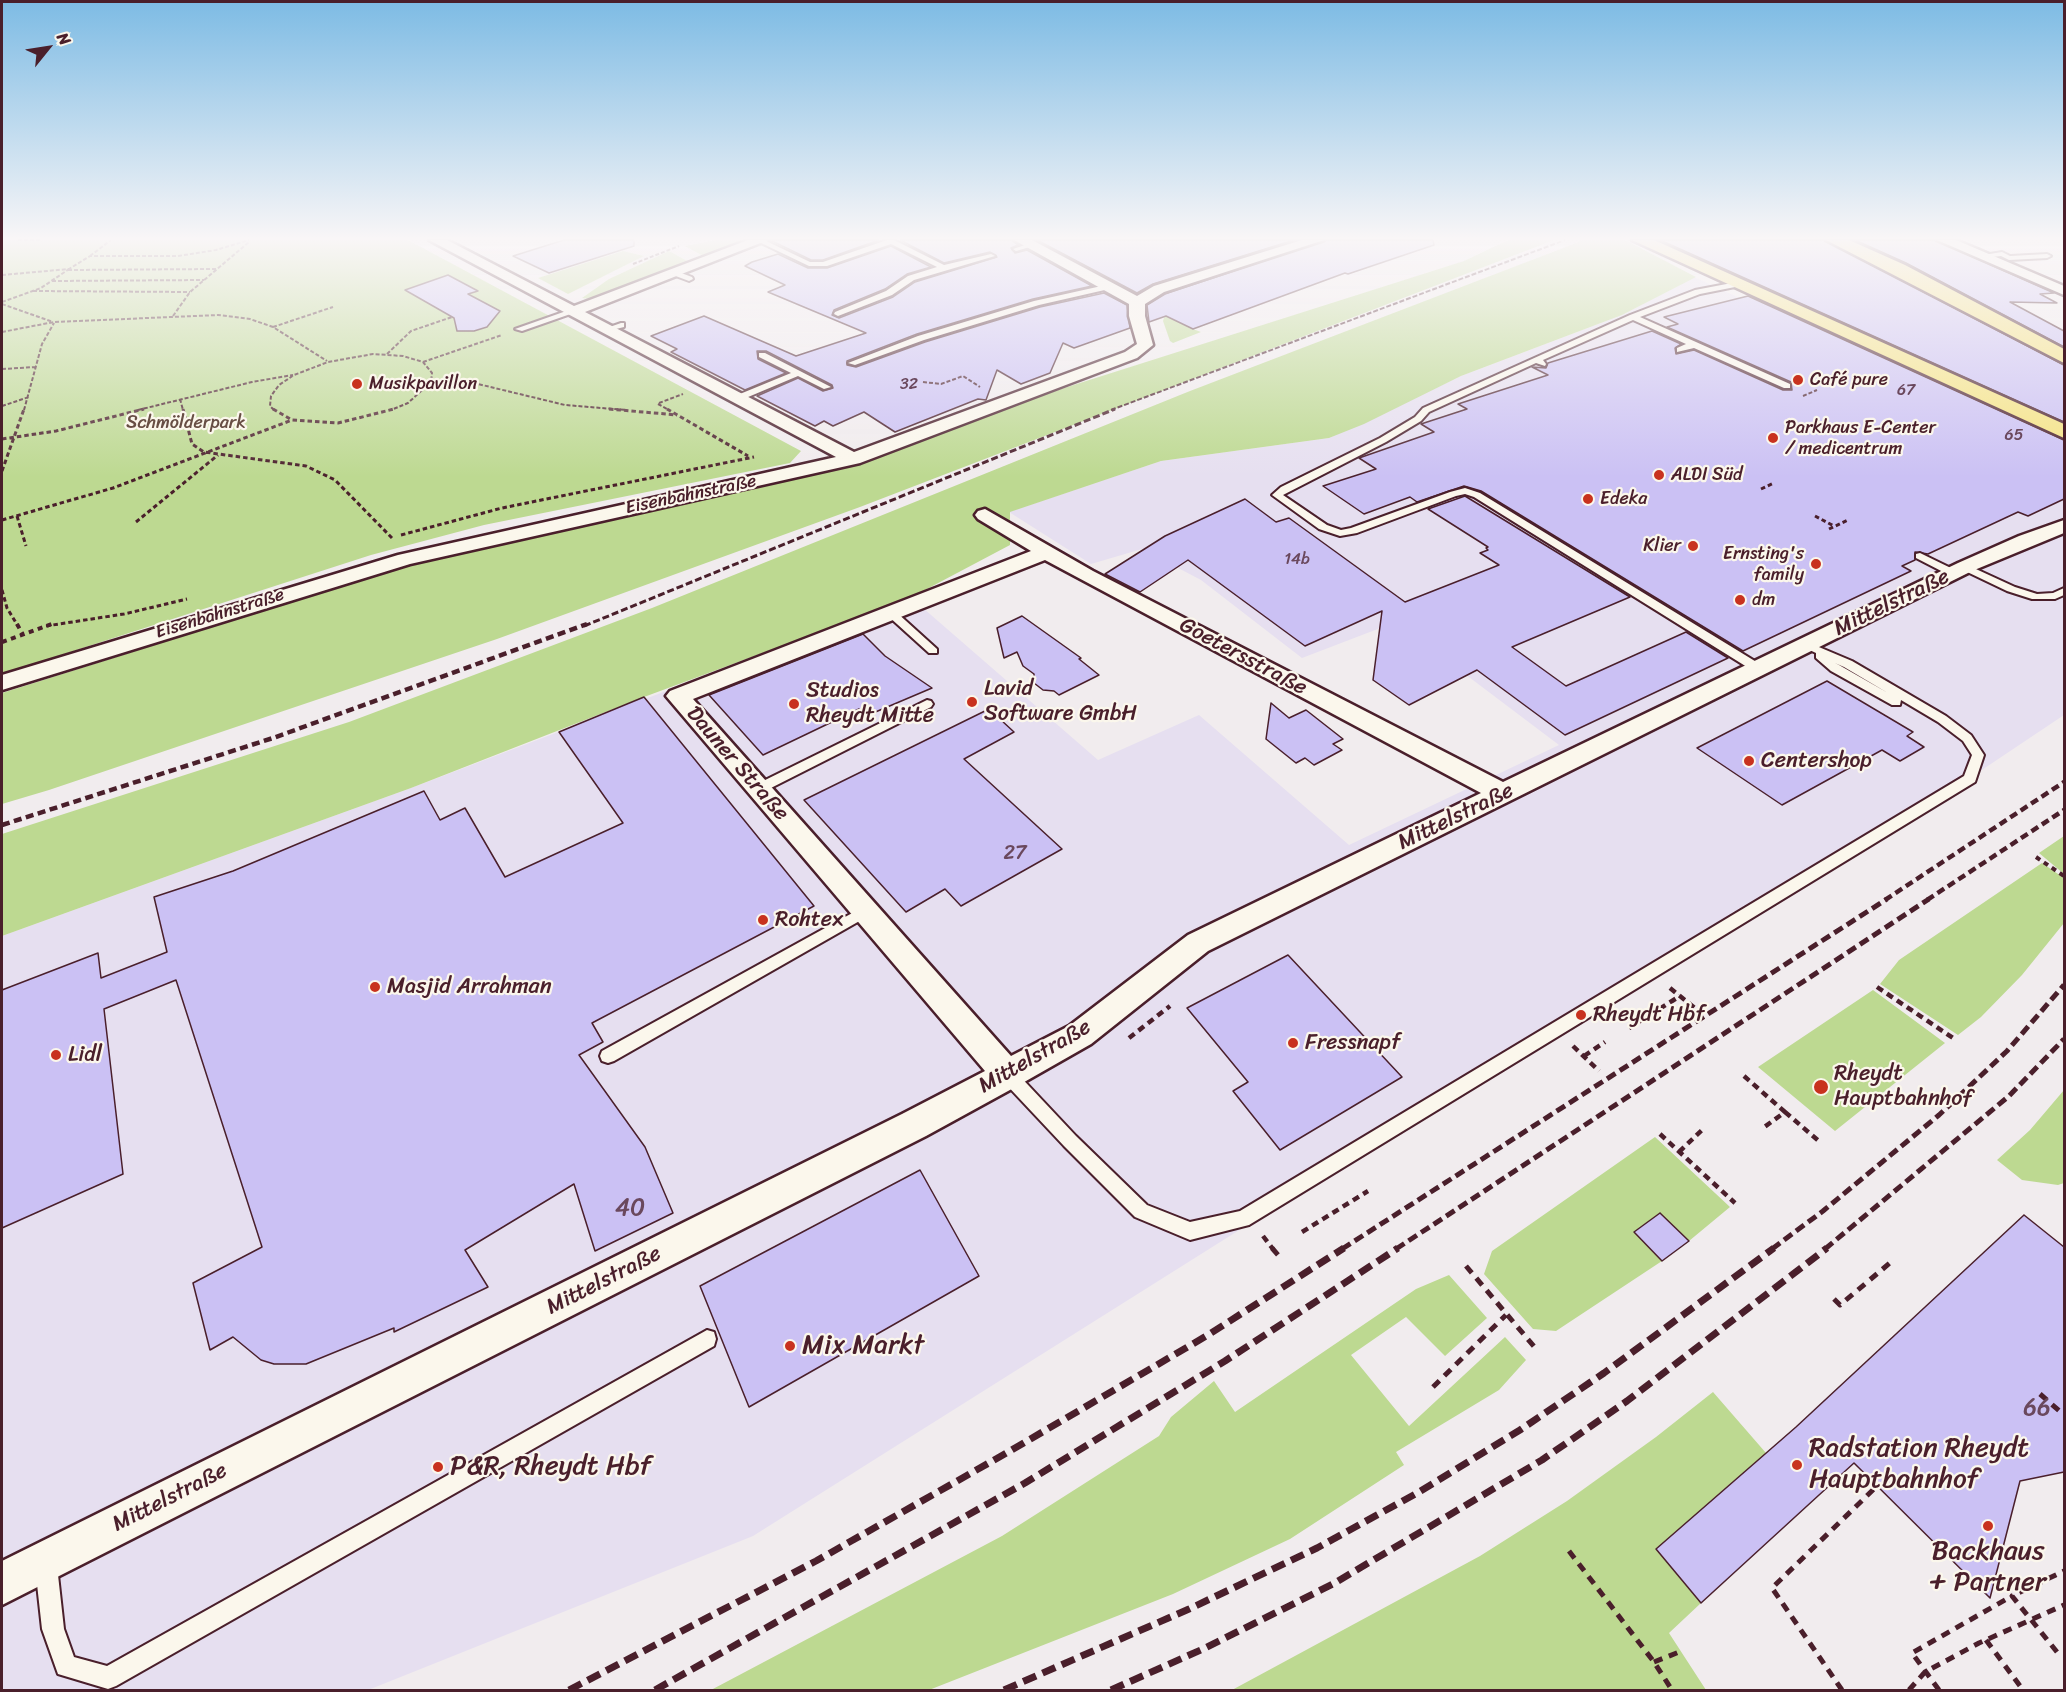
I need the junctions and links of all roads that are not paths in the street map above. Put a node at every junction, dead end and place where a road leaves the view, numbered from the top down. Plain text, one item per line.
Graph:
1 (550, 319) edge
2 (594, 319) edge
3 (984, 319) edge
4 (1138, 319) edge
5 (1629, 319) edge
6 (1637, 319) edge
7 (1814, 319) edge
8 (1993, 319) edge
9 (519, 329) road end
10 (1690, 343) junction
11 (1680, 350) dead end
12 (762, 355) dead end
13 (2064, 357) edge
14 (852, 363) dead end
15 (798, 373) junction
16 (1787, 386) dead end
17 (826, 387) dead end
18 (738, 398) junction
19 (2064, 432) edge
20 (853, 459) junction
21 (985, 515) dead end
22 (2064, 526) edge
23 (1044, 552) junction
24 (1920, 556) dead end
25 (1959, 570) junction
26 (2064, 591) edge
27 (891, 613) junction
28 (1807, 645) junction
29 (933, 651) dead end
30 (1759, 669) junction
31 (2, 683) edge
32 (927, 704) dead end
33 (758, 789) junction
34 (1504, 794) junction
35 (865, 911) junction
36 (608, 1056) dead end
37 (1008, 1075) junction
38 (707, 1339) dead end
39 (45, 1561) junction
40 (2, 1584) edge

1 - 9 lane
2 - 18 street
3 - 14 lane
4 - 20 street, Eisenbahnstraße
5 - 30 lane
6 - 10 lane
7 - 19 main road
8 - 13 main road
10 - 11 lane
10 - 16 lane
12 - 15 lane
15 - 17 lane
15 - 18 lane
18 - 20 street
20 - 31 street, Eisenbahnstraße
21 - 23 street, Goetersstraße
22 - 25 street, Mittelstraße
23 - 27 street, Dauner Straße
23 - 34 street, Goetersstraße
24 - 25 lane
25 - 26 lane
25 - 28 street, Mittelstraße
27 - 29 lane
27 - 33 street, Dauner Straße
28 - 30 street, Mittelstraße
28 - 37 lane
30 - 34 street, Mittelstraße
32 - 33 lane
33 - 35 street, Dauner Straße
34 - 37 street, Mittelstraße
35 - 36 lane
35 - 37 street, Dauner Straße
37 - 39 street, Mittelstraße
38 - 39 lane
39 - 40 street, Mittelstraße

